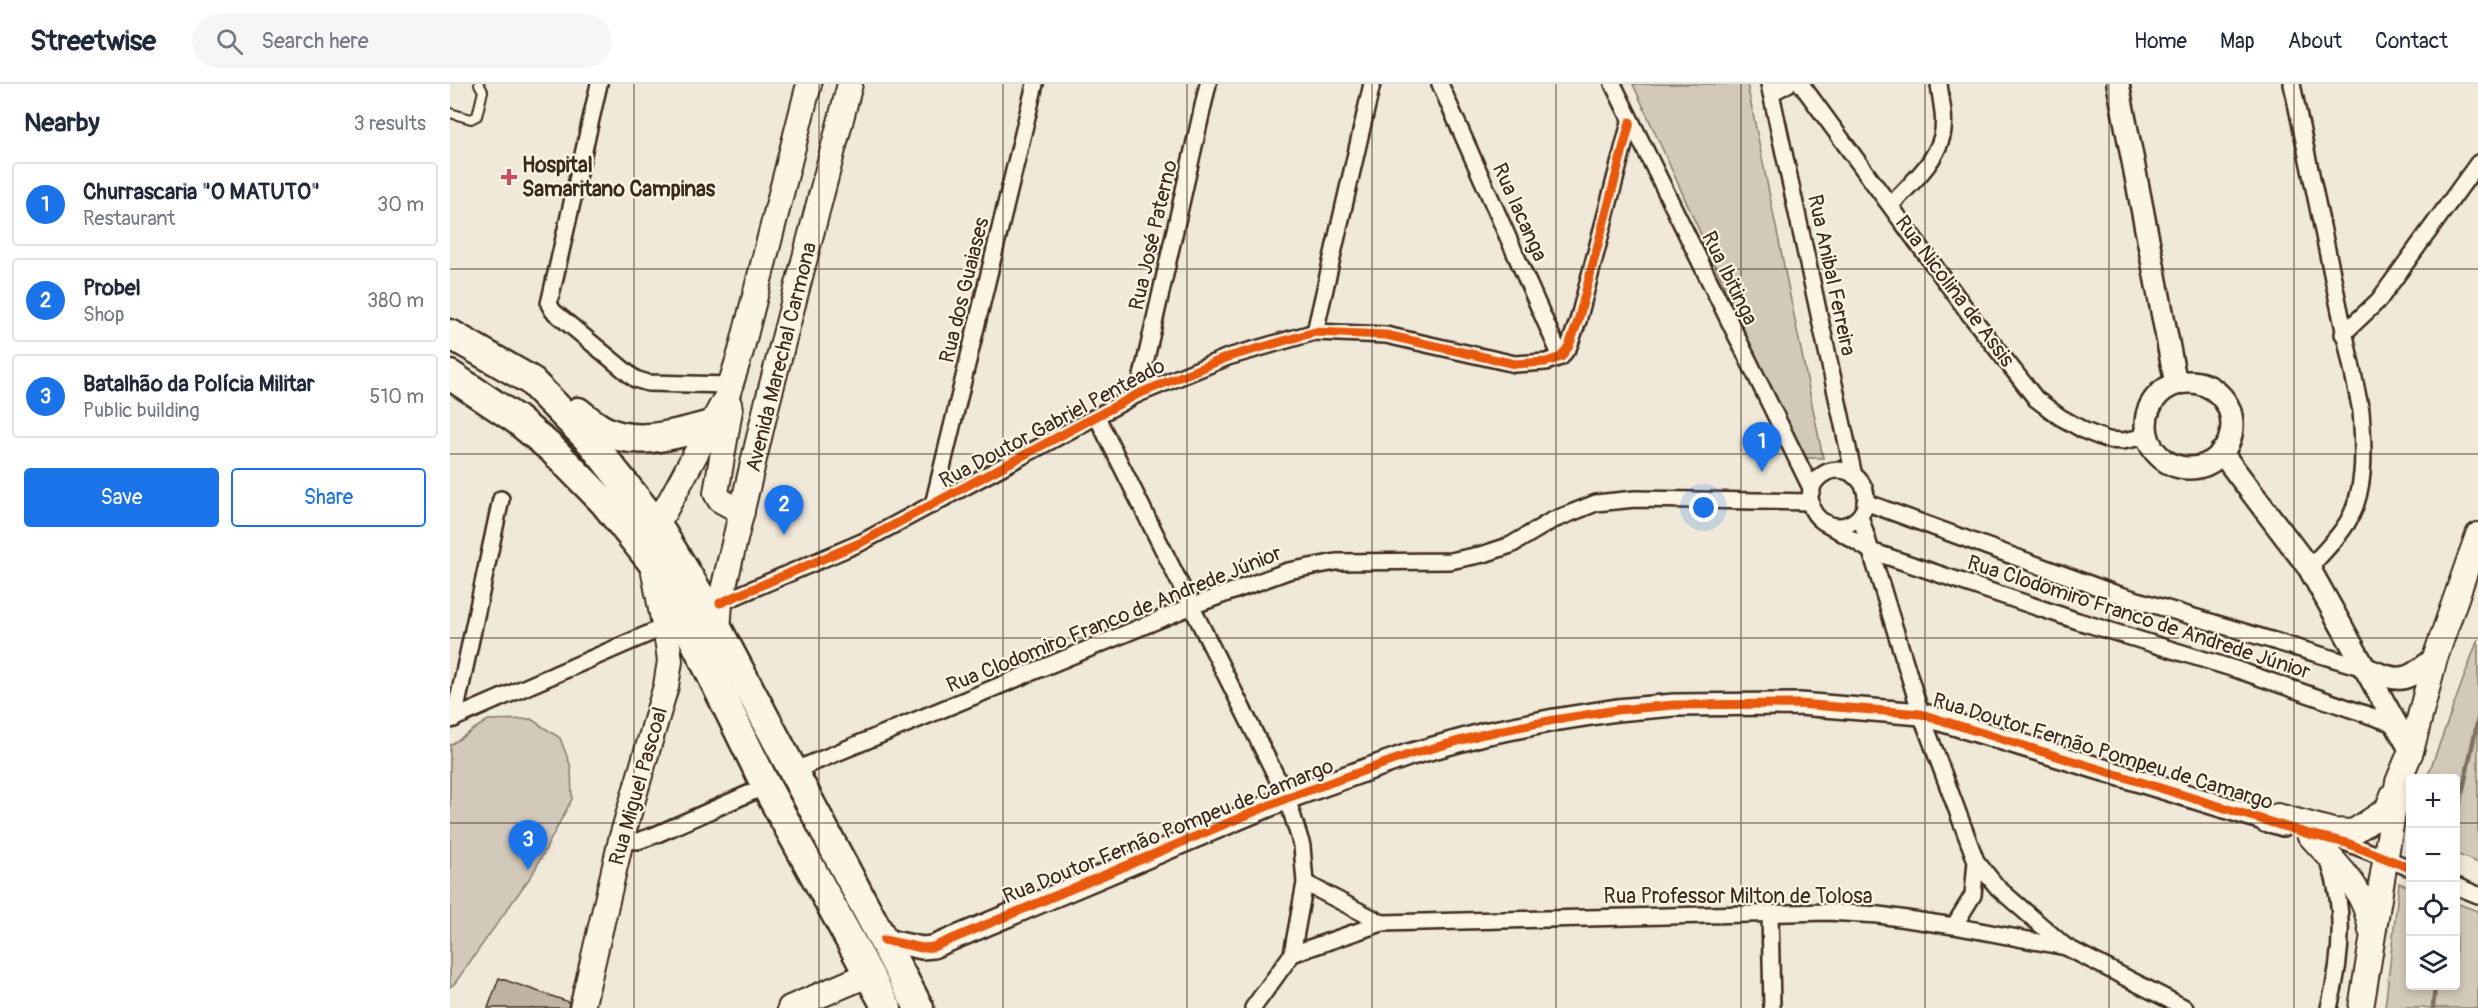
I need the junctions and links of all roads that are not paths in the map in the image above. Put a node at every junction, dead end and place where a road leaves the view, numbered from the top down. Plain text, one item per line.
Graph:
1 (479, 84) edge
2 (599, 84) edge
3 (809, 84) edge
4 (850, 84) edge
5 (1035, 84) edge
6 (1208, 84) edge
7 (1372, 84) edge
8 (1440, 84) edge
9 (1613, 84) edge
10 (1788, 84) edge
11 (1801, 84) edge
12 (1940, 84) edge
13 (2118, 84) edge
14 (2292, 84) edge
15 (1770, 89) edge
16 (450, 114) edge
17 (1630, 122) junction
18 (2478, 163) edge
19 (1890, 205) junction
20 (1316, 332) junction
21 (450, 334) edge
22 (2343, 334) junction
23 (741, 351) junction
24 (1561, 357) junction
25 (780, 360) junction
26 (450, 375) edge
27 (530, 380) junction
28 (2176, 384) junction
29 (729, 390) junction
30 (1138, 394) junction
31 (1097, 417) junction
32 (711, 425) junction
33 (2147, 435) junction
34 (2222, 452) junction
35 (1854, 476) junction
36 (1811, 496) junction
37 (501, 499) dead end
38 (933, 505) junction
39 (1863, 509) junction
40 (742, 512) junction
41 (1826, 524) junction
42 (657, 525) junction
43 (2478, 535) edge
44 (1871, 551) junction
45 (652, 562) junction
46 (2309, 568) junction
47 (720, 603) junction
48 (1192, 606) junction
49 (664, 627) junction
50 (718, 631) junction
51 (2435, 658) junction
52 (2364, 668) junction
53 (1921, 714) junction
54 (452, 720) edge
55 (2394, 724) junction
56 (2411, 751) junction
57 (793, 771) junction
58 (2398, 782) junction
59 (766, 786) junction
60 (1287, 798) junction
61 (2266, 820) junction
62 (2309, 834) junction
63 (621, 840) junction
64 (2326, 853) junction
65 (2386, 857) junction
66 (1976, 861) junction
67 (2406, 865) edge
68 (1305, 883) junction
69 (1770, 913) junction
70 (1382, 923) junction
71 (1954, 926) junction
72 (884, 940) junction
73 (2372, 940) junction
74 (2066, 947) junction
75 (1292, 954) junction
76 (870, 974) junction
77 (582, 1008) edge
78 (790, 1008) edge
79 (887, 1008) edge
80 (919, 1008) edge
81 (1253, 1008) edge
82 (1772, 1008) edge
83 (2185, 1008) edge
84 (2329, 1008) edge
85 (2361, 1008) edge

1 - 16 lane
2 - 29 street
3 - 23 main road, Avenida Marechal Carmona
4 - 25 main road, Avenida Marechal Carmona
5 - 38 street, Rua dos Guaiases
6 - 30 street, Rua José Paterno
7 - 20 street
8 - 24 street, Rua Iacanga
9 - 17 street, Rua Ibitinga
10 - 15 street
11 - 19 street, Rua Nicolina de Assis
12 - 19 street
13 - 28 street
14 - 22 street
15 - 35 street, Rua Anibal Ferreira
17 - 24 street
17 - 36 street, Rua Ibitinga
18 - 22 street
19 - 33 street, Rua Nicolina de Assis
20 - 24 street, Rua Doutor Gabriel Penteado
20 - 30 street, Rua Doutor Gabriel Penteado
21 - 27 highway
22 - 46 street
23 - 25 main road
23 - 29 main road, Avenida Marechal Carmona
25 - 40 main road, Avenida Marechal Carmona
26 - 45 highway
27 - 32 highway
27 - 42 highway
28 - 33 street
28 - 34 street
29 - 32 main road, Avenida Marechal Carmona
29 - 40 main road
30 - 31 street, Rua Doutor Gabriel Penteado
31 - 38 street, Rua Doutor Gabriel Penteado
31 - 48 street
32 - 42 main road, Avenida Marechal Carmona
33 - 34 street
34 - 46 street
35 - 36 street
35 - 39 street, Rua Anibal Ferreira
36 - 41 street
36 - 48 street, Rua Clodomiro Franco de Andrede Júnior
37 - 54 street
38 - 47 street, Rua Doutor Gabriel Penteado
39 - 41 street
39 - 44 street, Rua Anibal Ferreira
39 - 52 street, Rua Clodomiro Franco de Andrede Júnior
40 - 47 main road, Avenida Marechal Carmona
41 - 44 street, Rua Clodomiro Franco de Andrede Júnior
42 - 45 main road, Avenida Marechal Carmona
42 - 50 highway
43 - 51 main road
44 - 53 street, Rua Anibal Ferreira
44 - 55 street, Rua Clodomiro Franco de Andrede Júnior
45 - 49 main road, Rua Miguel Pascoal
45 - 59 highway
46 - 52 street
47 - 50 main road, Avenida Marechal Carmona
48 - 57 street, Rua Clodomiro Franco de Andrede Júnior
48 - 60 street
49 - 54 street
49 - 63 main road, Rua Miguel Pascoal
50 - 57 highway
51 - 52 street
51 - 56 main road
52 - 55 street
53 - 60 street, Rua Doutor Fernão Pompeu de Camargo
53 - 61 street, Rua Doutor Fernão Pompeu de Camargo
53 - 66 street, Rua Anibal Ferreira
55 - 56 street
56 - 58 main road
57 - 72 highway
58 - 61 main road
58 - 65 main road
59 - 63 street
59 - 76 highway
60 - 68 street
60 - 72 street, Rua Doutor Fernão Pompeu de Camargo
61 - 62 street, Rua Doutor Fernão Pompeu de Camargo
62 - 64 main road
62 - 65 street
63 - 77 main road, Rua Miguel Pascoal
64 - 73 main road
64 - 84 street
65 - 67 street
65 - 73 main road
66 - 71 street
66 - 74 street, Rua Anibal Ferreira
68 - 70 street, Rua Professor Milton de Tolosa
68 - 75 street
69 - 70 street, Rua Professor Milton de Tolosa
69 - 71 street, Rua Professor Milton de Tolosa
69 - 82 street
70 - 75 street, Rua Professor Milton de Tolosa
71 - 74 street, Rua Professor Milton de Tolosa
72 - 80 highway
73 - 85 main road
74 - 83 street, Rua Professor Milton de Tolosa
75 - 81 street
76 - 78 main road
76 - 79 highway

